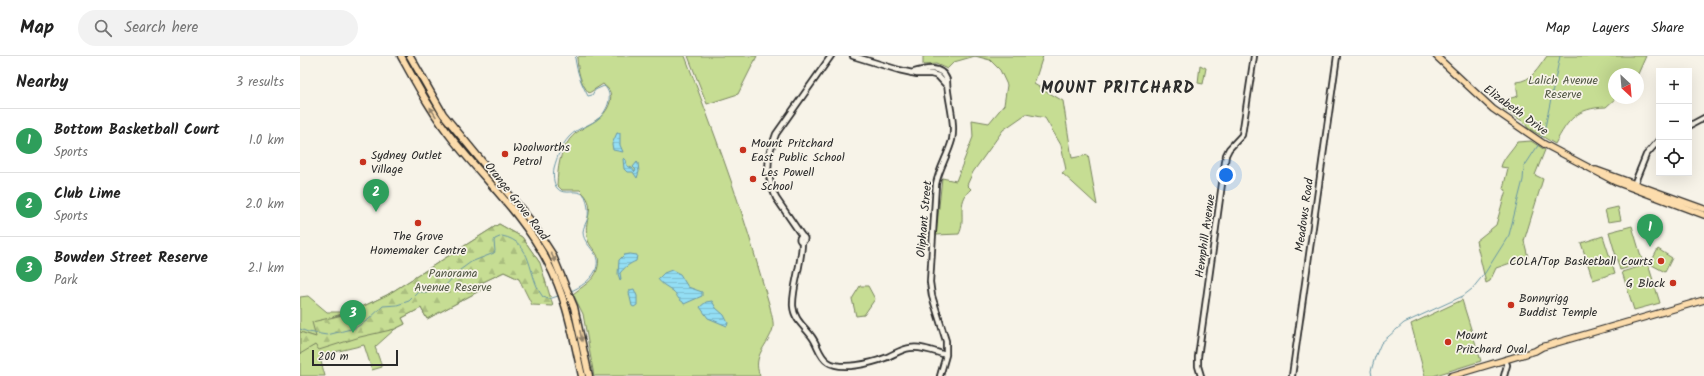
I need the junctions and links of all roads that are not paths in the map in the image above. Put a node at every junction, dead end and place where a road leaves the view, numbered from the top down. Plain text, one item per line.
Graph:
1 (401, 56) edge
2 (410, 56) edge
3 (831, 56) edge
4 (853, 56) edge
5 (1254, 56) edge
6 (1337, 56) edge
7 (1436, 56) edge
8 (1704, 118) edge
9 (1692, 124) edge
10 (1656, 143) edge
11 (1634, 186) junction
12 (1704, 209) edge
13 (1704, 215) edge
14 (1704, 300) edge
15 (569, 303) junction
16 (946, 355) junction
17 (1505, 360) junction
18 (582, 376) edge
19 (589, 376) edge
20 (940, 376) edge
21 (1201, 376) edge
22 (1292, 376) edge
23 (1451, 376) edge
24 (1504, 376) edge

15 -> 1 highway, Orange Grove Road
2 -> 15 highway, Orange Grove Road
3 - 16 street
4 - 16 street, Oliphant Street
5 - 21 street, Hemphill Avenue
6 - 22 street, Meadows Road
7 - 11 main road, Elizabeth Drive
8 - 9 street
10 - 11 street
11 - 12 main road, Elizabeth Drive
11 - 13 main road, Elizabeth Drive
14 - 17 main road
15 - 18 highway, Orange Grove Road
15 -> 19 highway, Orange Grove Road
16 - 20 street, Oliphant Street
17 - 23 main road
17 - 24 street

